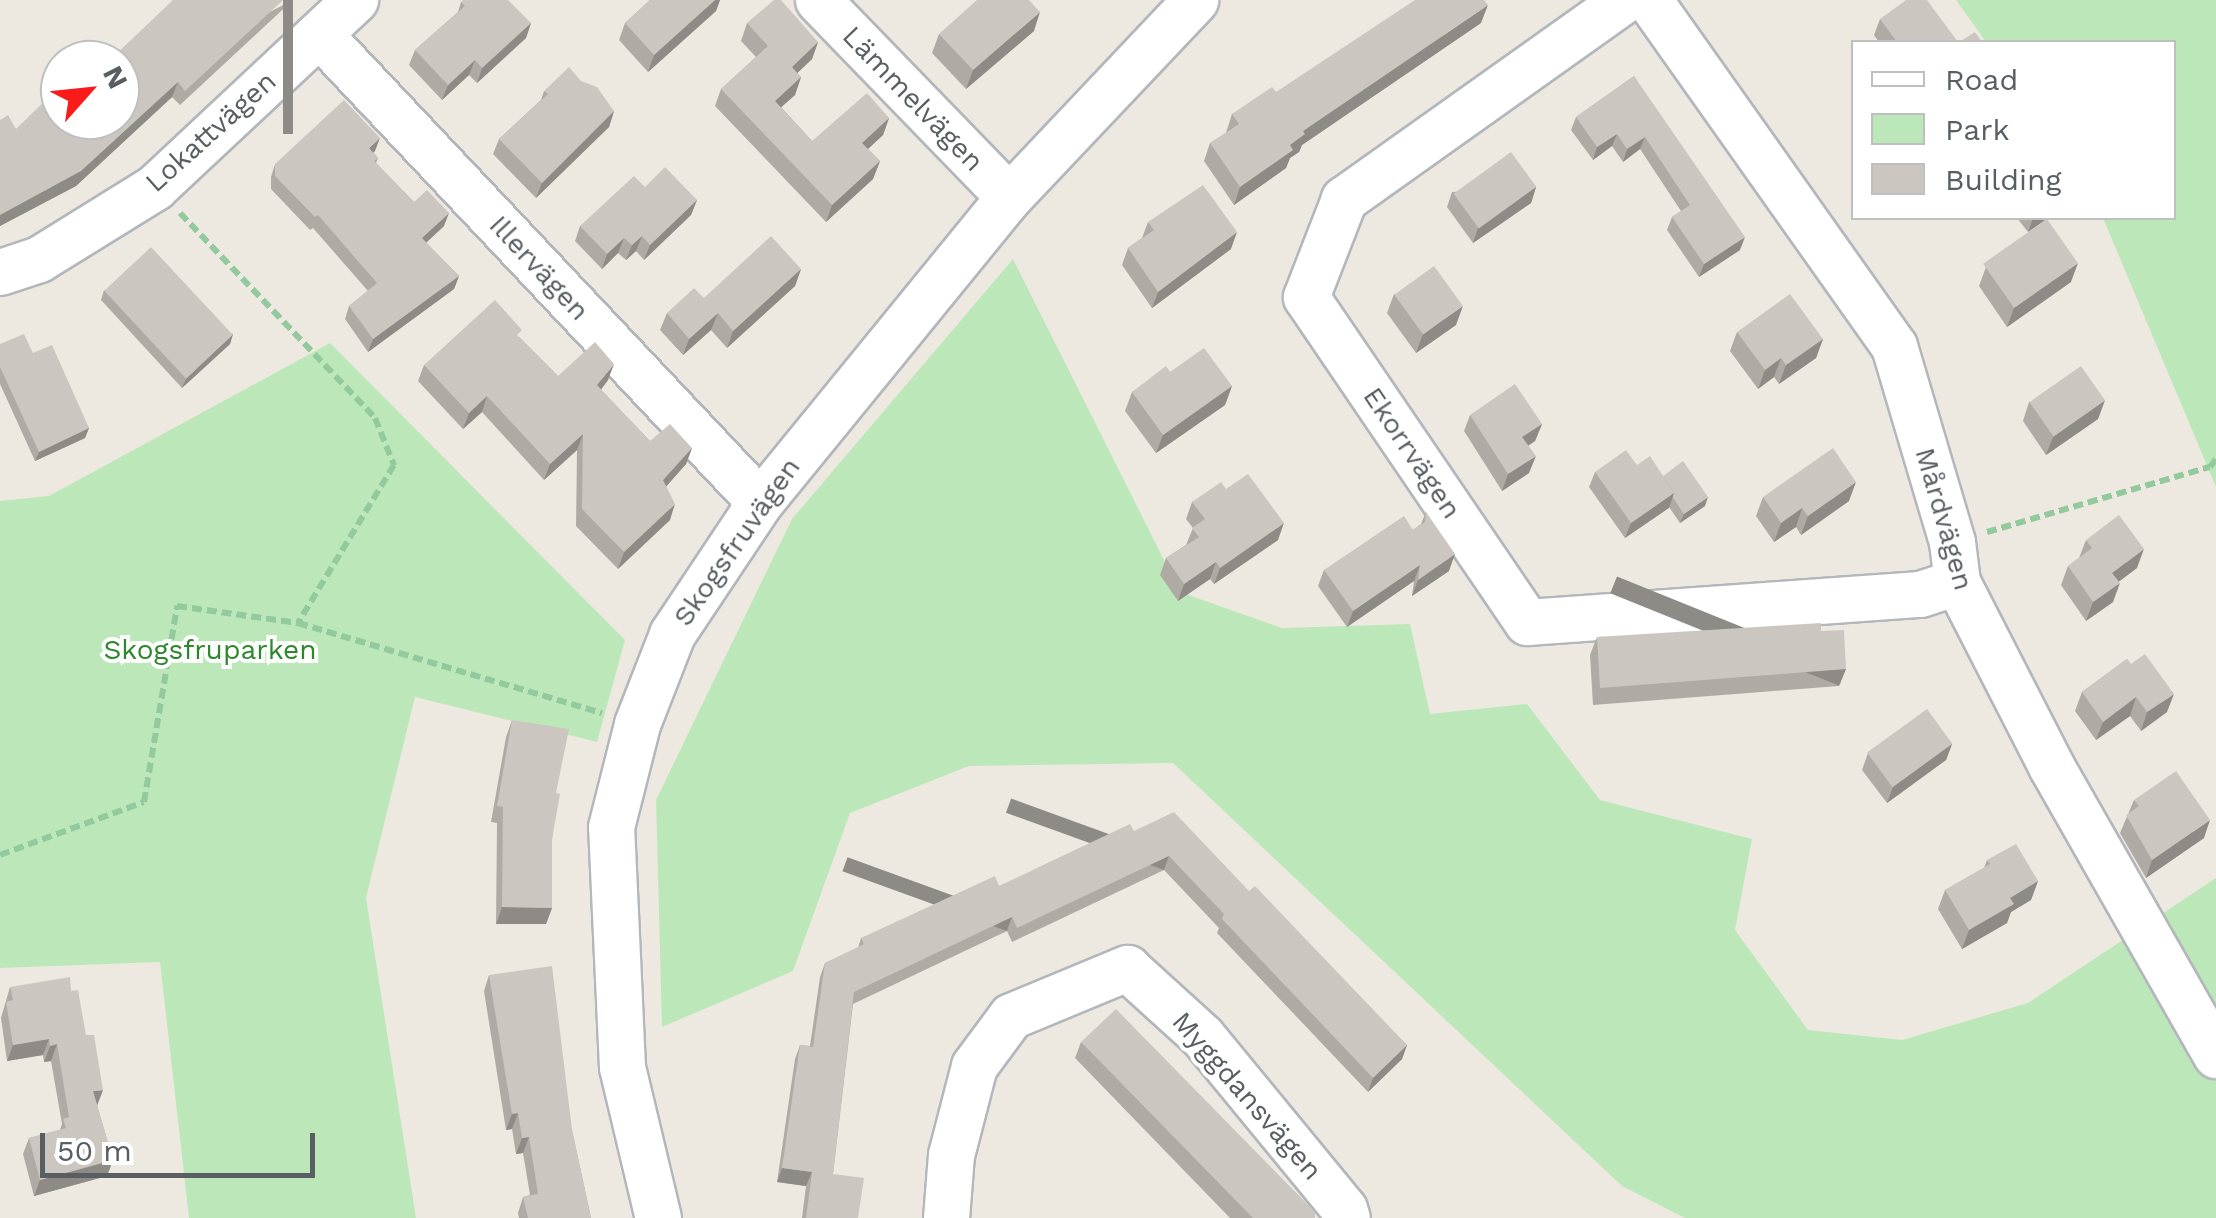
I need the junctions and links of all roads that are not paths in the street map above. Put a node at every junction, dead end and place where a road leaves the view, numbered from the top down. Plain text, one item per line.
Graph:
1 (356, 0) edge
2 (818, 0) edge
3 (1195, 0) edge
4 (1624, 0) edge
5 (1649, 0) edge
6 (319, 34) junction
7 (1009, 198) junction
8 (0, 272) edge
9 (760, 502) junction
10 (1954, 562) junction
11 (2216, 1055) edge
12 (658, 1218) edge
13 (946, 1218) edge
14 (1346, 1218) edge

1 - 6 street, Lokattvägen
2 - 7 street, Lämmelvägen
3 - 7 street, Skogsfruvägen
4 - 10 street, Ekorrvägen
5 - 10 street, Mårdvägen
6 - 8 street, Lokattvägen
6 - 9 street, Illervägen
7 - 9 street, Skogsfruvägen
9 - 12 street, Skogsfruvägen
10 - 11 street, Mårdvägen
13 - 14 street, Myggdansvägen

